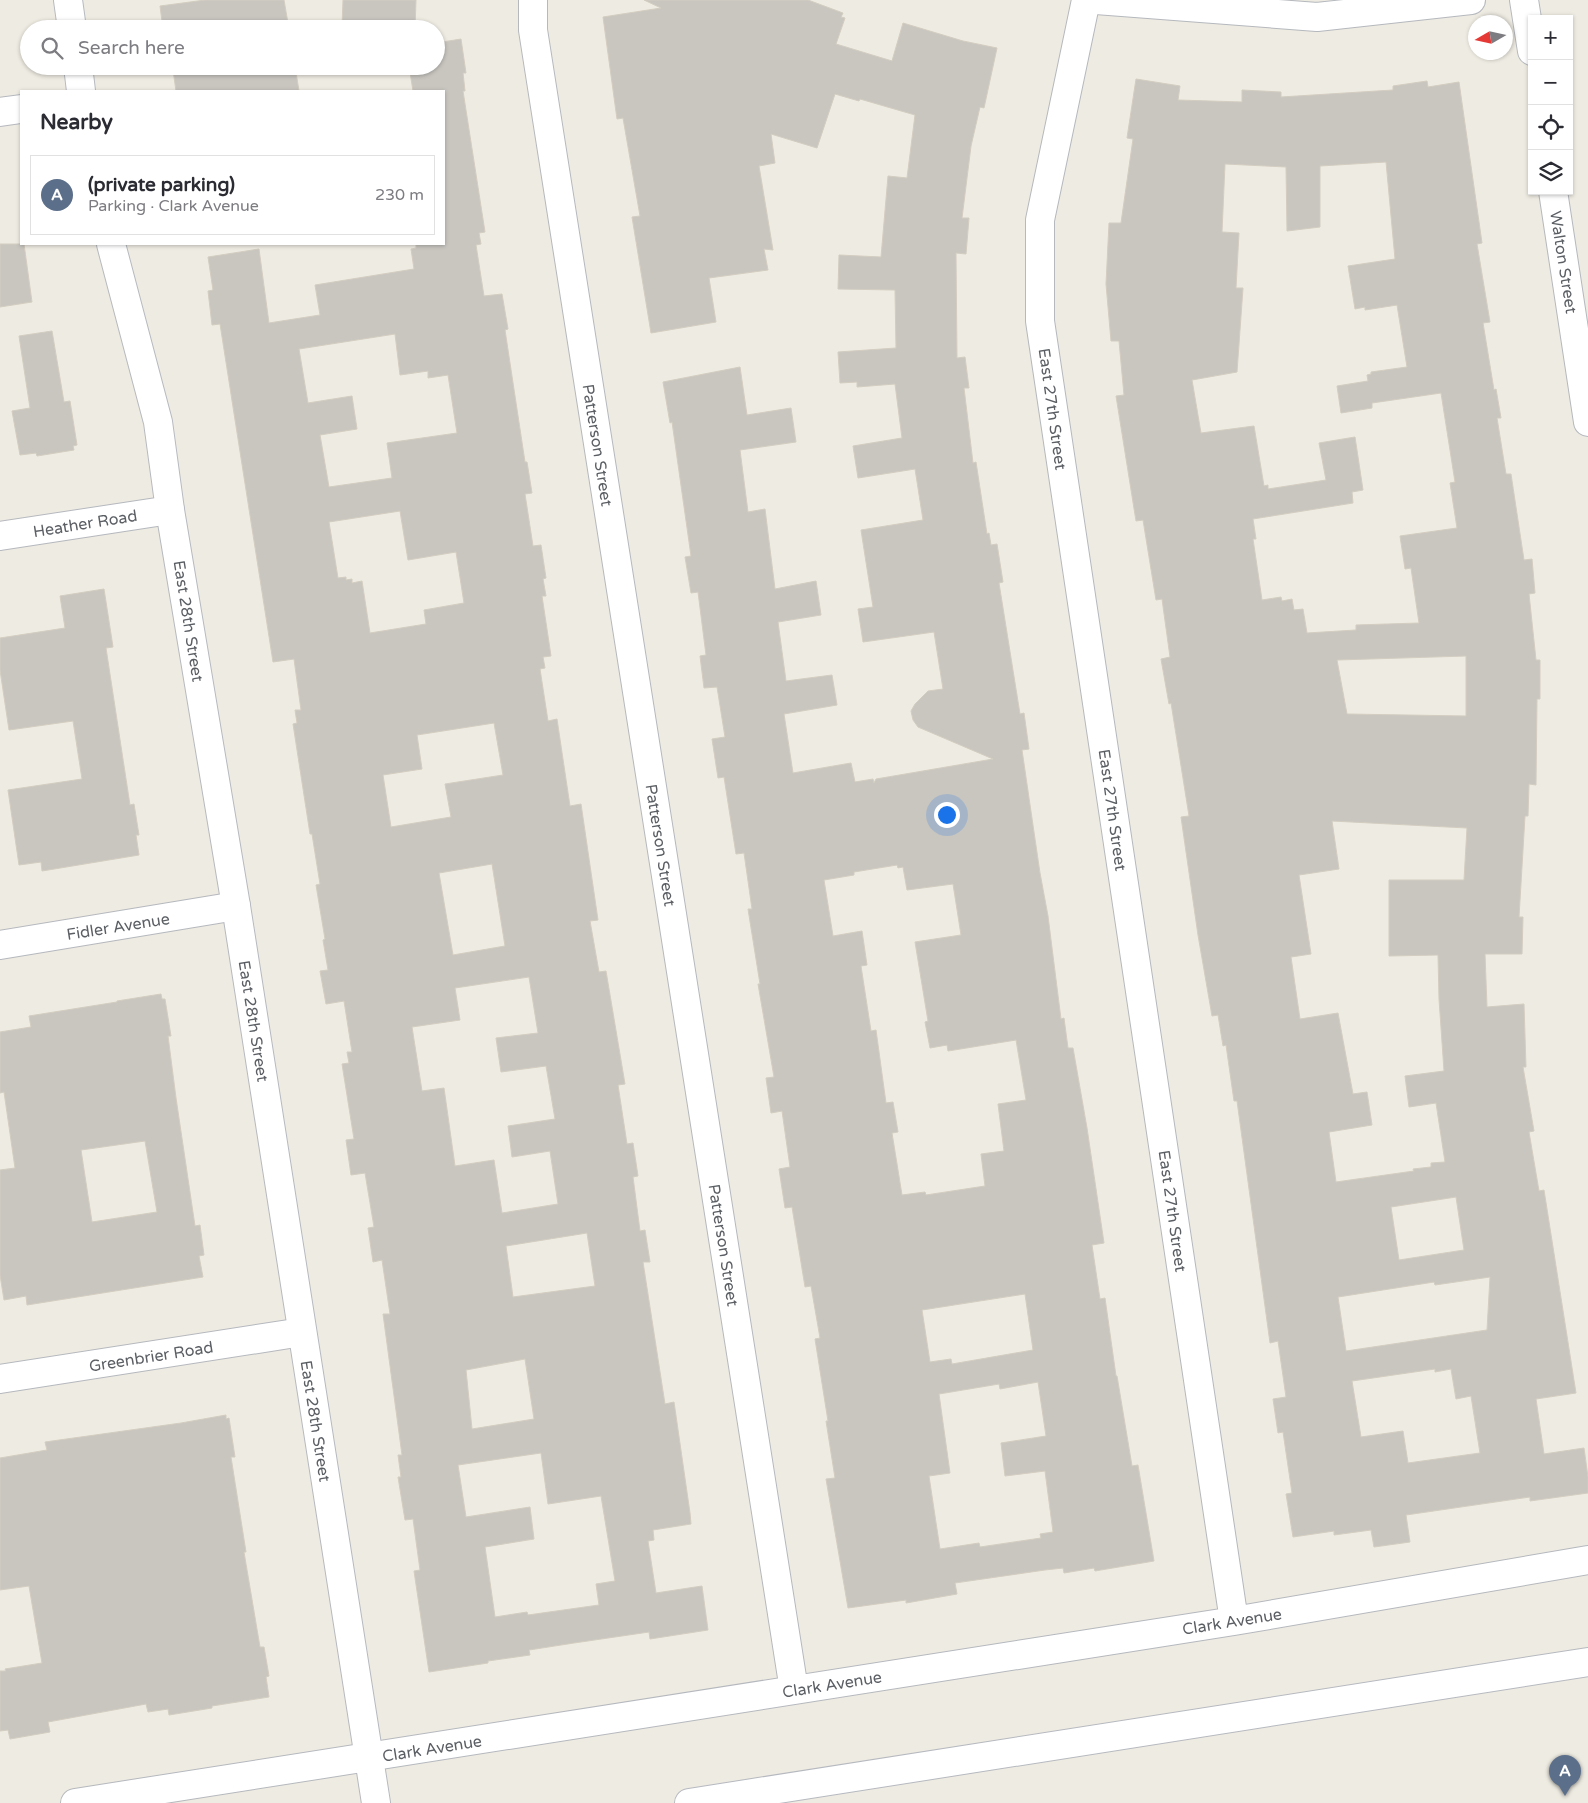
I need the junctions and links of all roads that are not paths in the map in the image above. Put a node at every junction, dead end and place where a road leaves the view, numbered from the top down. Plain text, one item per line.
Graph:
1 (68, 0) edge
2 (533, 0) edge
3 (1086, 0) edge
4 (1096, 0) edge
5 (1472, 0) edge
6 (1524, 0) edge
7 (71, 20) edge
8 (1528, 26) edge
9 (79, 75) edge
10 (81, 90) edge
11 (20, 109) edge
12 (0, 112) edge
13 (1554, 195) edge
14 (110, 245) edge
15 (1588, 422) edge
16 (170, 510) junction
17 (0, 536) edge
18 (236, 906) junction
19 (0, 945) edge
20 (302, 1332) junction
21 (0, 1380) edge
22 (1588, 1560) edge
23 (1234, 1621) junction
24 (1588, 1662) edge
25 (794, 1690) junction
26 (368, 1758) junction
27 (75, 1803) edge
28 (376, 1803) edge
29 (690, 1803) edge

1 - 7 street
2 - 25 street, Patterson Street
3 - 23 street, East 27th Street
4 - 5 street
6 - 8 street
9 - 10 street
11 - 12 street
13 - 15 street, Walton Street
14 - 16 street, East 28th Street
16 - 17 street, Heather Road
16 - 18 street, East 28th Street
18 - 19 street, Fidler Avenue
18 - 20 street, East 28th Street
20 - 21 street, Greenbrier Road
20 - 26 street, East 28th Street
22 - 23 street, Clark Avenue
23 - 25 street, Clark Avenue
24 - 29 street
25 - 26 street, Clark Avenue
26 - 27 street, Clark Avenue
26 - 28 street, East 28th Street

